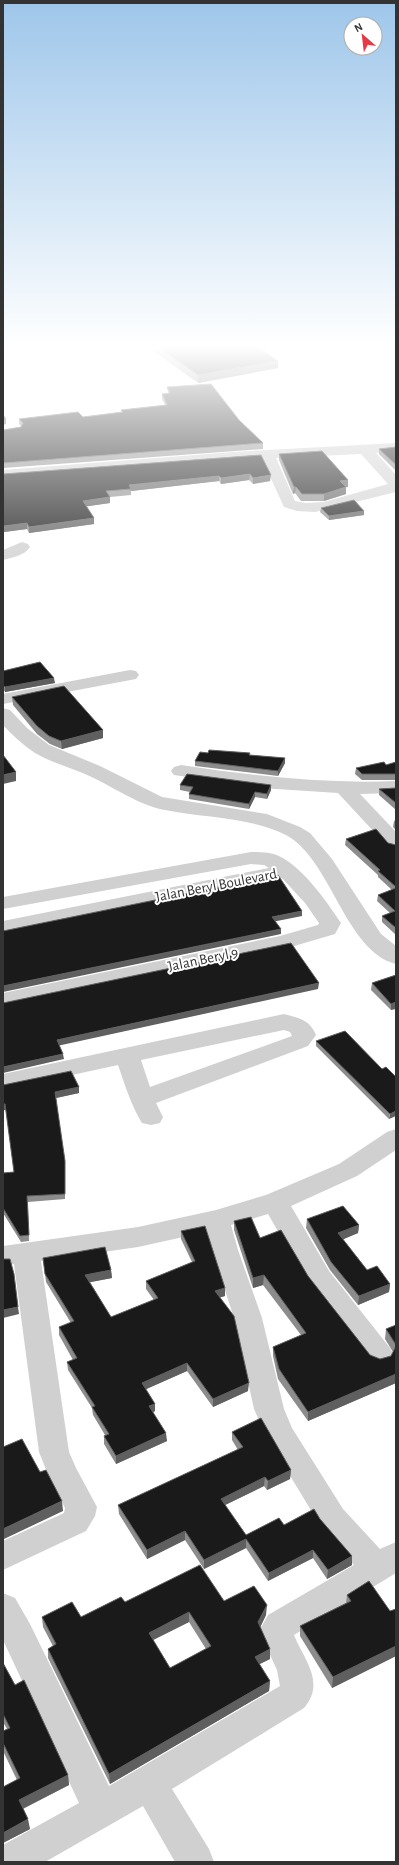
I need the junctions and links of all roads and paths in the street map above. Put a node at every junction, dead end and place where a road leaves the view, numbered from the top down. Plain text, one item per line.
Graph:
1 (396, 446) edge
2 (365, 450) junction
3 (267, 454) junction
4 (3, 474) edge
5 (396, 485) edge
6 (22, 547) dead end
7 (3, 555) edge
8 (130, 674) dead end
9 (3, 699) edge
10 (3, 714) edge
11 (181, 771) dead end
12 (396, 787) edge
13 (345, 789) junction
14 (396, 844) edge
15 (285, 871) junction
16 (3, 903) edge
17 (3, 928) edge
18 (396, 957) edge
19 (3, 1000) edge
20 (127, 1055) junction
21 (3, 1082) edge
22 (396, 1138) edge
23 (275, 1202) junction
24 (216, 1220) junction
25 (14, 1254) edge
26 (380, 1356) dead end
27 (3, 1556) edge
28 (386, 1562) edge
29 (3, 1608) edge
30 (149, 1784) junction
31 (101, 1809) junction
32 (9, 1862) edge
33 (196, 1862) edge

1 - 2 street
2 - 3 street
2 - 5 street
3 - 4 street
3 - 5 street
6 - 7 street
8 - 9 street
10 - 18 street
11 - 13 street
12 - 13 street
13 - 14 street
15 - 16 street, Jalan Beryl Boulevard
15 - 17 street, Jalan Beryl Boulevard
15 - 19 street, Jalan Beryl 9
20 - 20 street
20 - 21 street
22 - 23 street
23 - 24 street
23 - 26 street
24 - 25 street
24 - 28 street
25 - 27 street
28 - 30 street
29 - 31 street
30 - 31 street
30 - 33 street
31 - 32 street

